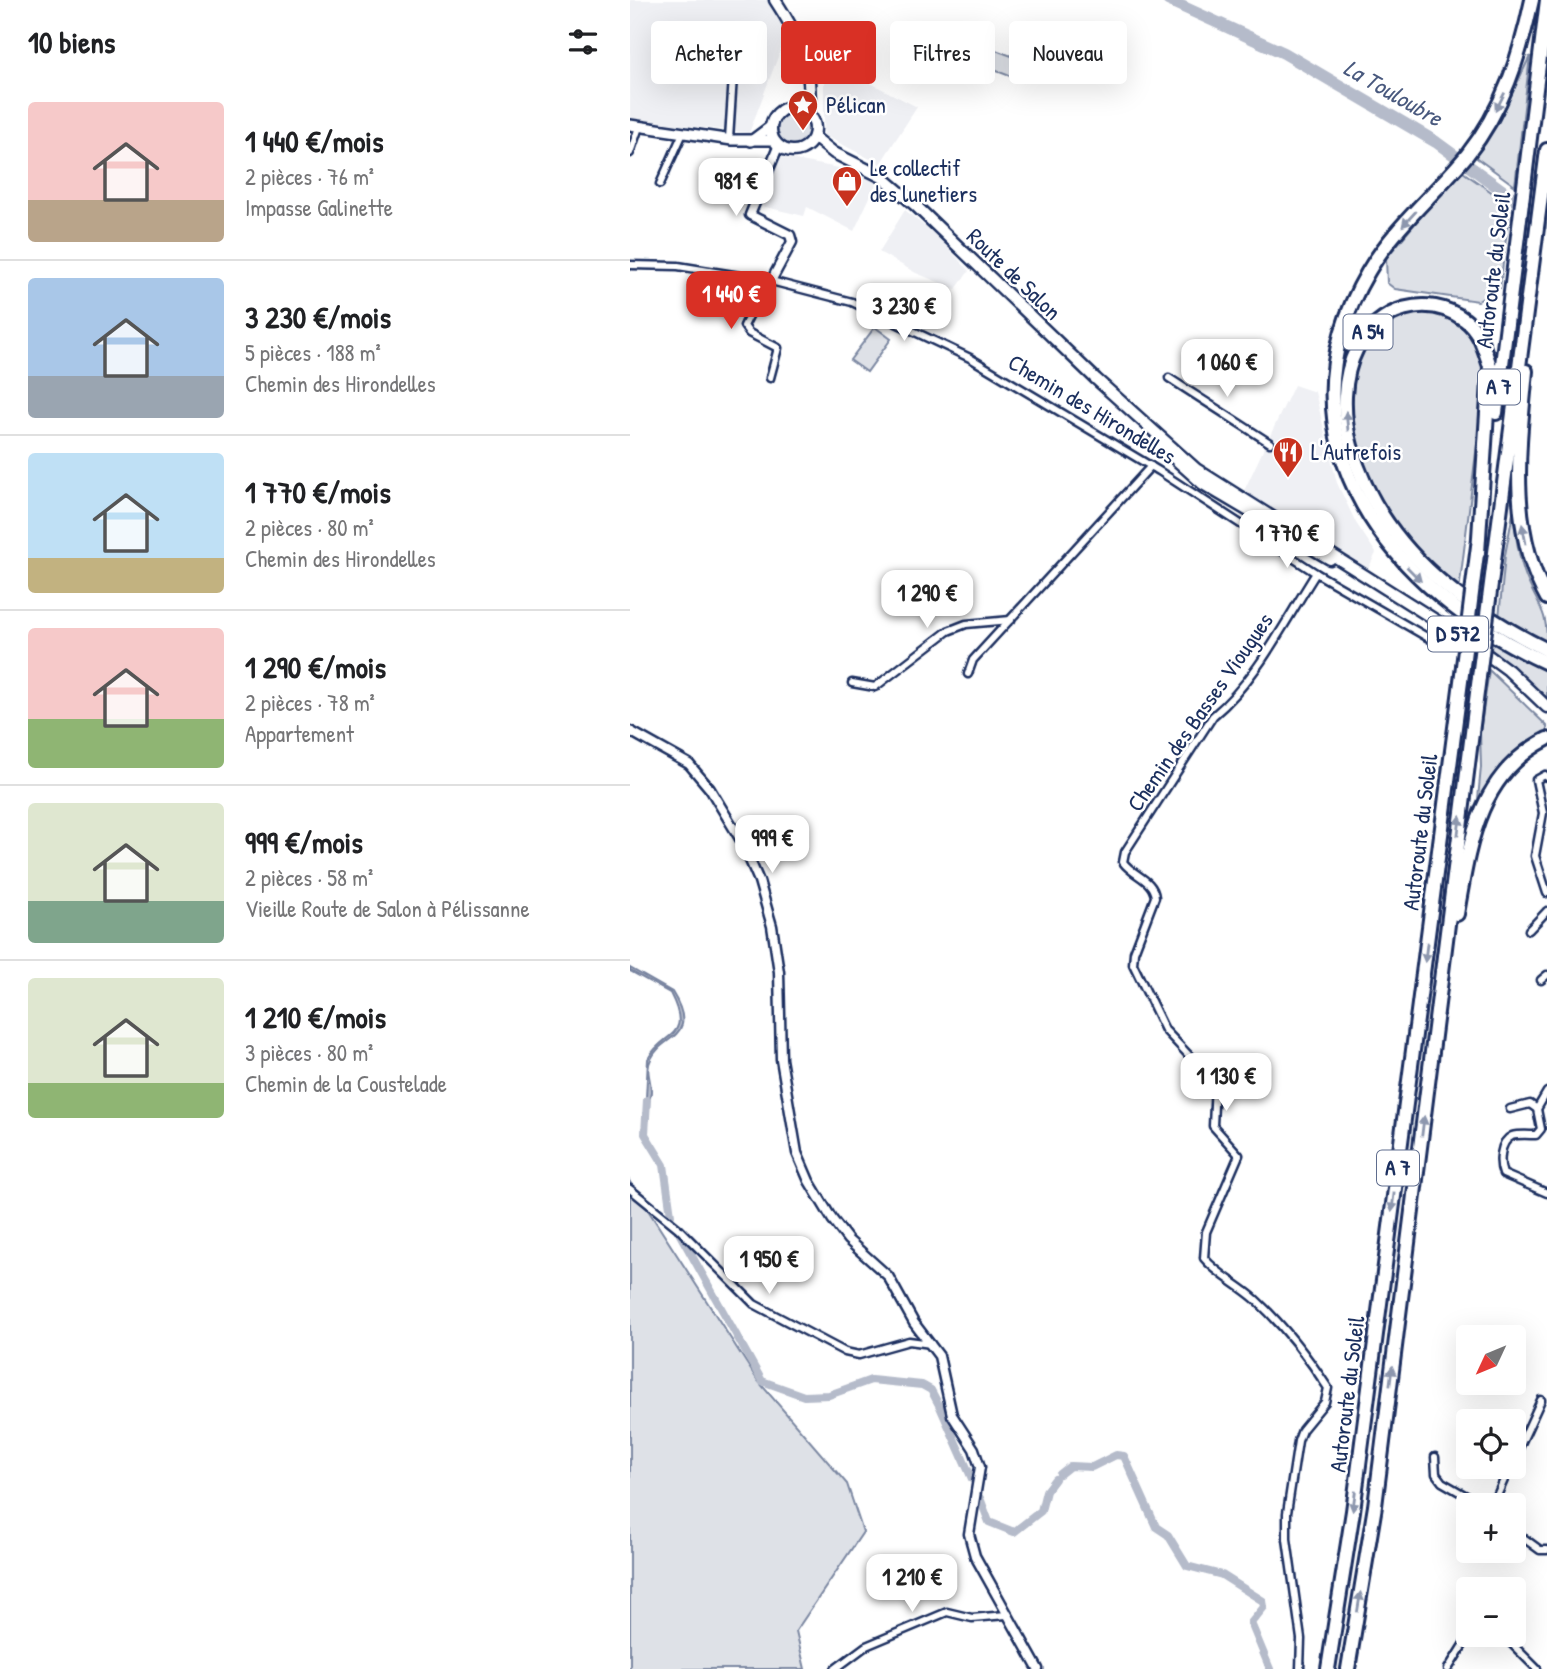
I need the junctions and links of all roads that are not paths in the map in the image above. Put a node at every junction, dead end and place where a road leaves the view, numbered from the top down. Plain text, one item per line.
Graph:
1 (775, 0) edge
2 (1532, 0) edge
3 (1547, 0) edge
4 (732, 84) edge
5 (811, 91) junction
6 (798, 107) junction
7 (809, 113) junction
8 (635, 126) edge
9 (771, 126) junction
10 (683, 133) junction
11 (814, 137) junction
12 (729, 139) junction
13 (751, 141) junction
14 (776, 143) junction
15 (806, 147) junction
16 (1547, 150) edge
17 (630, 153) edge
18 (834, 153) junction
19 (660, 184) dead end
20 (1536, 231) junction
21 (630, 265) edge
22 (768, 281) junction
23 (770, 378) dead end
24 (1169, 378) dead end
25 (1129, 410) junction
26 (1270, 443) dead end
27 (1151, 466) junction
28 (1239, 507) junction
29 (1232, 519) junction
30 (1478, 553) junction
31 (1316, 573) junction
32 (1359, 573) junction
33 (1547, 598) edge
34 (1011, 620) junction
35 (1432, 640) dead end
36 (1547, 650) edge
37 (1547, 663) edge
38 (968, 674) dead end
39 (852, 683) dead end
40 (1547, 707) edge
41 (630, 731) edge
42 (1546, 739) edge
43 (1546, 776) edge
44 (1547, 893) edge
45 (1547, 911) edge
46 (1529, 930) dead end
47 (1547, 975) edge
48 (1541, 980) dead end
49 (1433, 1040) junction
50 (1547, 1092) edge
51 (1510, 1109) dead end
52 (1537, 1109) junction
53 (630, 1189) edge
54 (1547, 1193) edge
55 (933, 1345) junction
56 (1541, 1400) dead end
57 (1526, 1433) edge
58 (1435, 1457) dead end
59 (1461, 1493) edge
60 (1526, 1540) edge
61 (1547, 1550) edge
62 (1006, 1615) junction
63 (1461, 1647) edge
64 (1515, 1647) edge
65 (835, 1669) edge
66 (1038, 1669) edge
67 (1300, 1669) edge
68 (1328, 1669) edge
69 (1348, 1669) edge
70 (1447, 1669) edge
71 (1537, 1669) edge

1 - 5 main road
2 -> 37 highway, A 54
3 - 30 highway, Autoroute du Soleil / A 7
4 - 12 street
5 - 6 main road
5 - 7 main road
6 - 7 main road
6 - 9 main road
7 - 11 main road
8 - 10 main road
8 - 17 street
9 - 13 main road
9 - 14 main road
10 - 12 main road
10 - 19 street
11 - 15 main road
11 - 18 main road, Route de Salon / D 572
12 - 13 main road
13 - 14 main road
14 - 15 main road
14 - 22 street
15 - 18 main road, Route de Salon / D 572
16 - 20 highway, Autoroute du Soleil / A 7
18 - 25 main road, Route de Salon / D 572
33 -> 20 highway
49 -> 20 highway, Autoroute du Soleil / A 7, bridge
21 - 22 street, Chemin des Hirondelles
22 - 23 street
22 - 27 street, Chemin des Hirondelles
24 - 26 street
25 - 28 main road, D 572
25 - 32 main road, D 572
27 - 29 street, Chemin des Hirondelles
27 - 34 street
28 - 29 street
28 - 32 main road, D 572
29 - 31 street, Chemin des Hirondelles
36 -> 30 highway, A 54
30 -> 68 highway, Autoroute du Soleil / A 7, bridge
31 - 35 street, Chemin des Hirondelles
31 - 67 street, Chemin des Basses Viougues
32 - 40 main road, D 572
34 - 38 street
34 - 39 street
41 - 55 street
42 - 49 highway
43 - 44 street
45 - 46 street
47 - 48 street
69 -> 49 highway, Autoroute du Soleil / A 7
50 - 52 street
51 - 52 street
52 - 54 street
53 - 55 street
55 - 62 street
56 - 57 street
58 - 59 street
60 - 61 street
62 - 65 street
62 - 66 street
63 - 70 street
64 - 71 street

